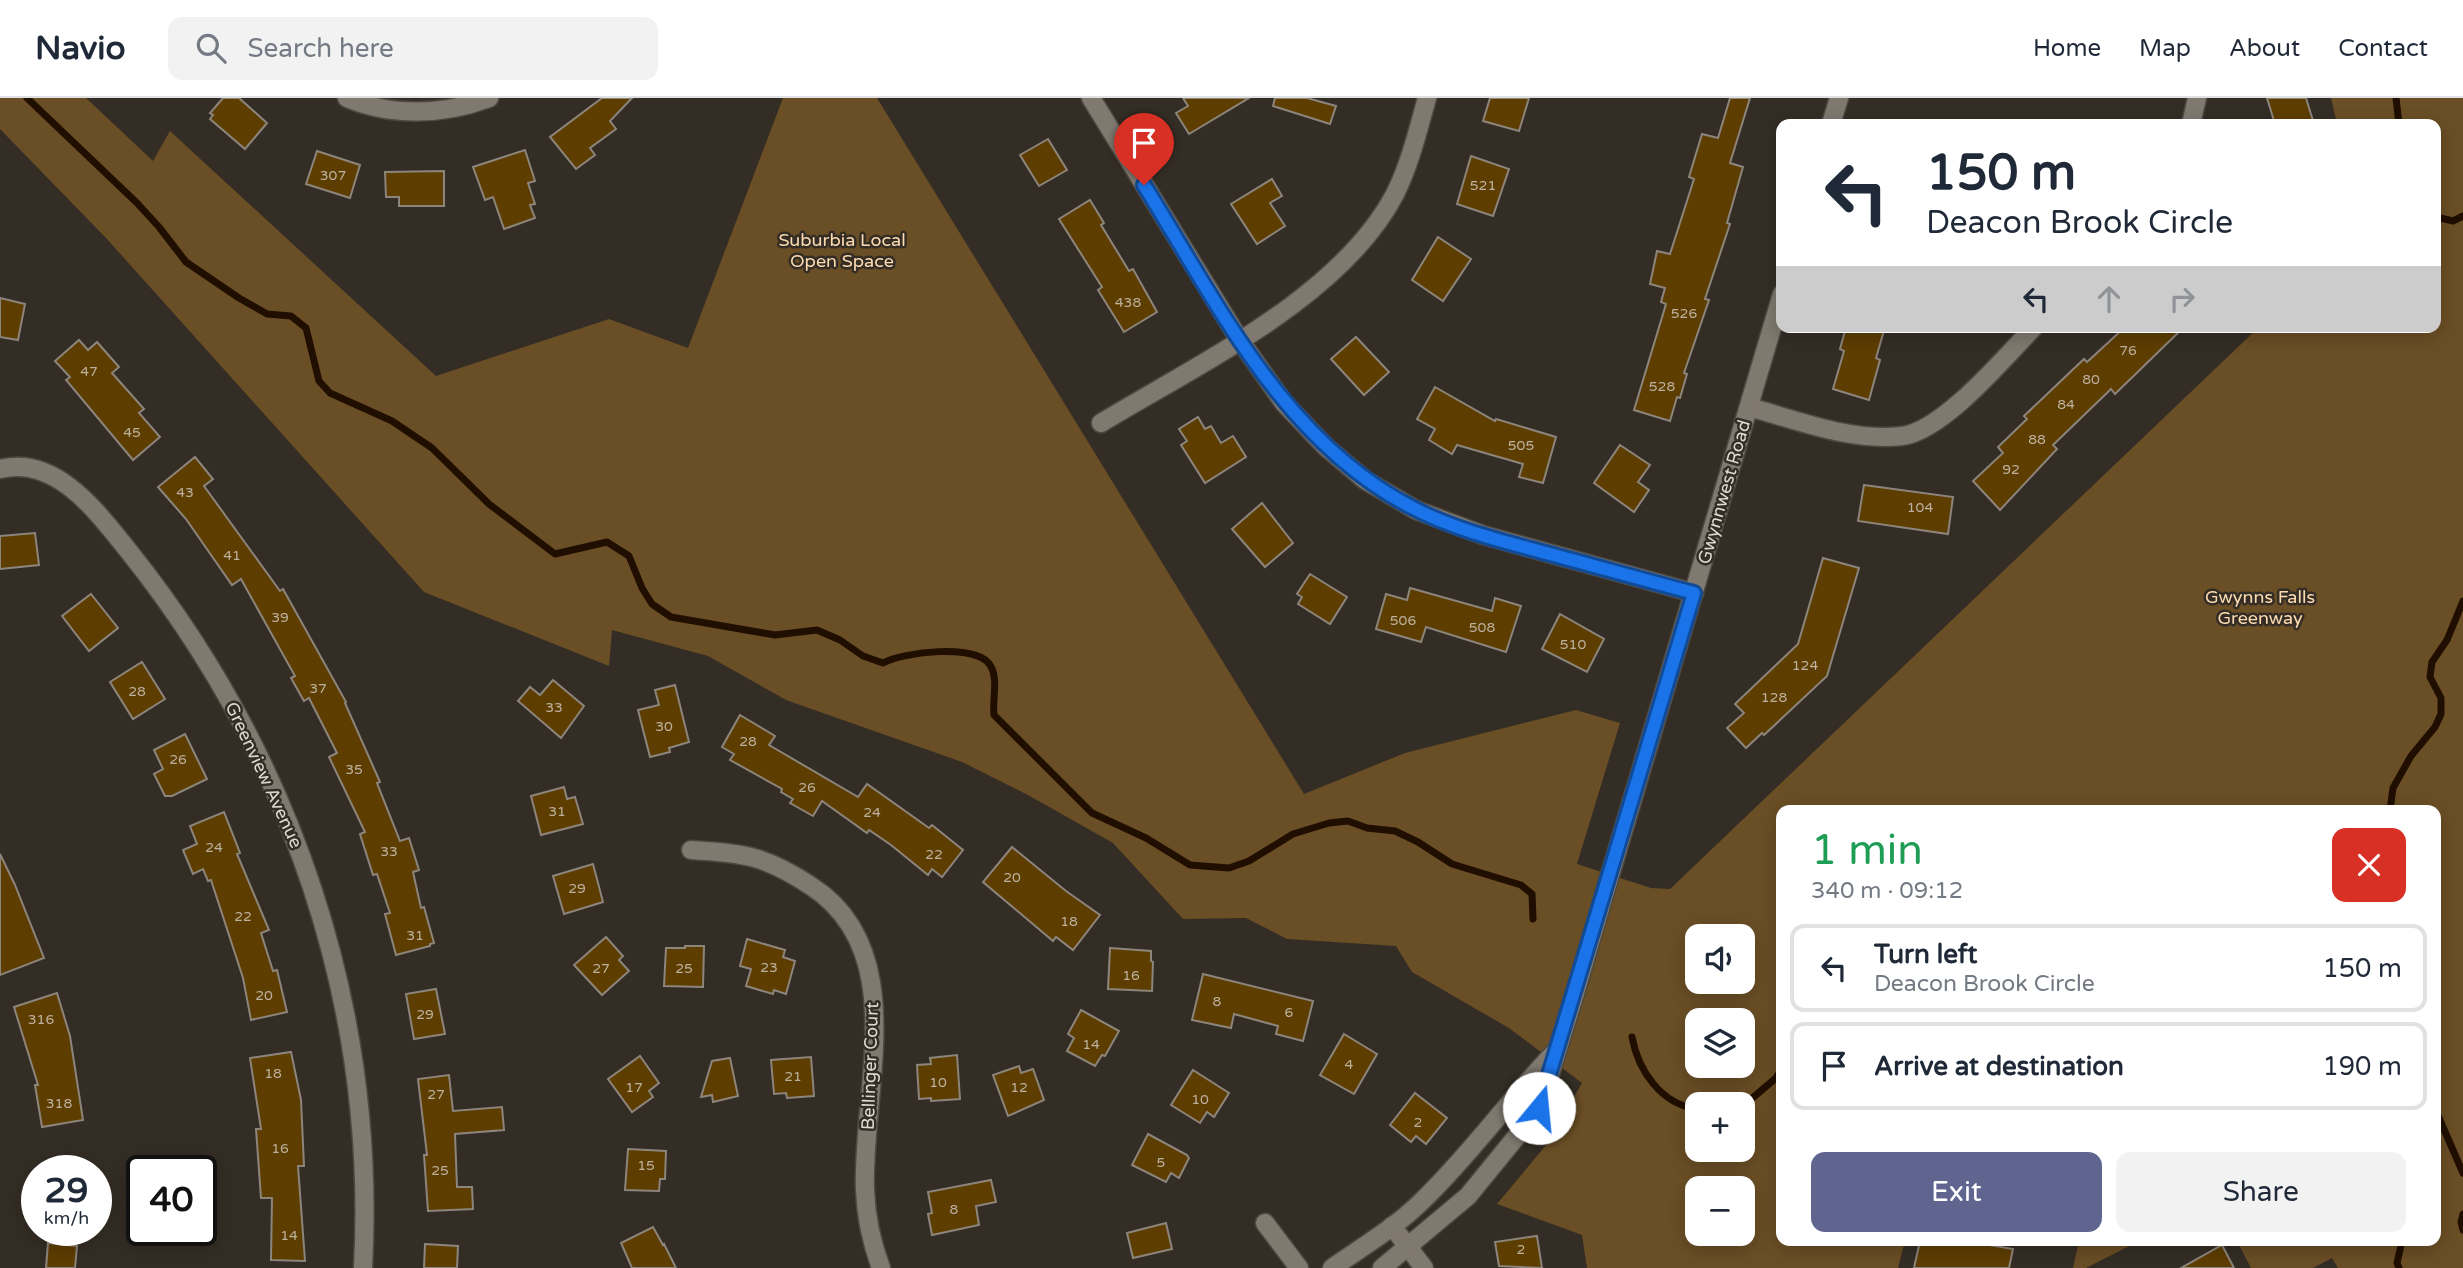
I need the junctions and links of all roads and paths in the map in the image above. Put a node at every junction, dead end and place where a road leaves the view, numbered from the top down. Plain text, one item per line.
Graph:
1 (347, 98) edge
2 (489, 98) edge
3 (1091, 98) edge
4 (1427, 98) edge
5 (1839, 98) edge
6 (2197, 98) edge
7 (1833, 119) edge
8 (2192, 119) edge
9 (1776, 315) edge
10 (2028, 333) edge
11 (1239, 339) junction
12 (1749, 407) junction
13 (1101, 423) dead end
14 (0, 469) edge
15 (1694, 593) junction
16 (691, 850) dead end
17 (1556, 1051) junction
18 (1265, 1223) dead end
19 (1392, 1226) junction
20 (1409, 1248) junction
21 (363, 1268) edge
22 (881, 1268) edge
23 (1299, 1268) edge
24 (1332, 1268) edge
25 (1382, 1268) edge
26 (1424, 1268) edge

1 - 2 street
3 - 11 street
4 - 11 street
5 - 7 street
6 - 8 street
9 - 12 street, Gwynnwest Road
10 - 12 street
11 - 13 street
11 - 15 street
12 - 15 street, Gwynnwest Road
14 - 21 street, Greenview Avenue
15 - 17 street, Gwynnwest Road
16 - 22 street, Bellinger Court
17 - 19 street, Gwynnwest Road
17 - 20 street, Gwynnwest Road
18 - 23 street
19 - 20 street
19 - 24 street, Gwynnwest Road
20 - 25 street, Gwynnwest Road
20 - 26 street

